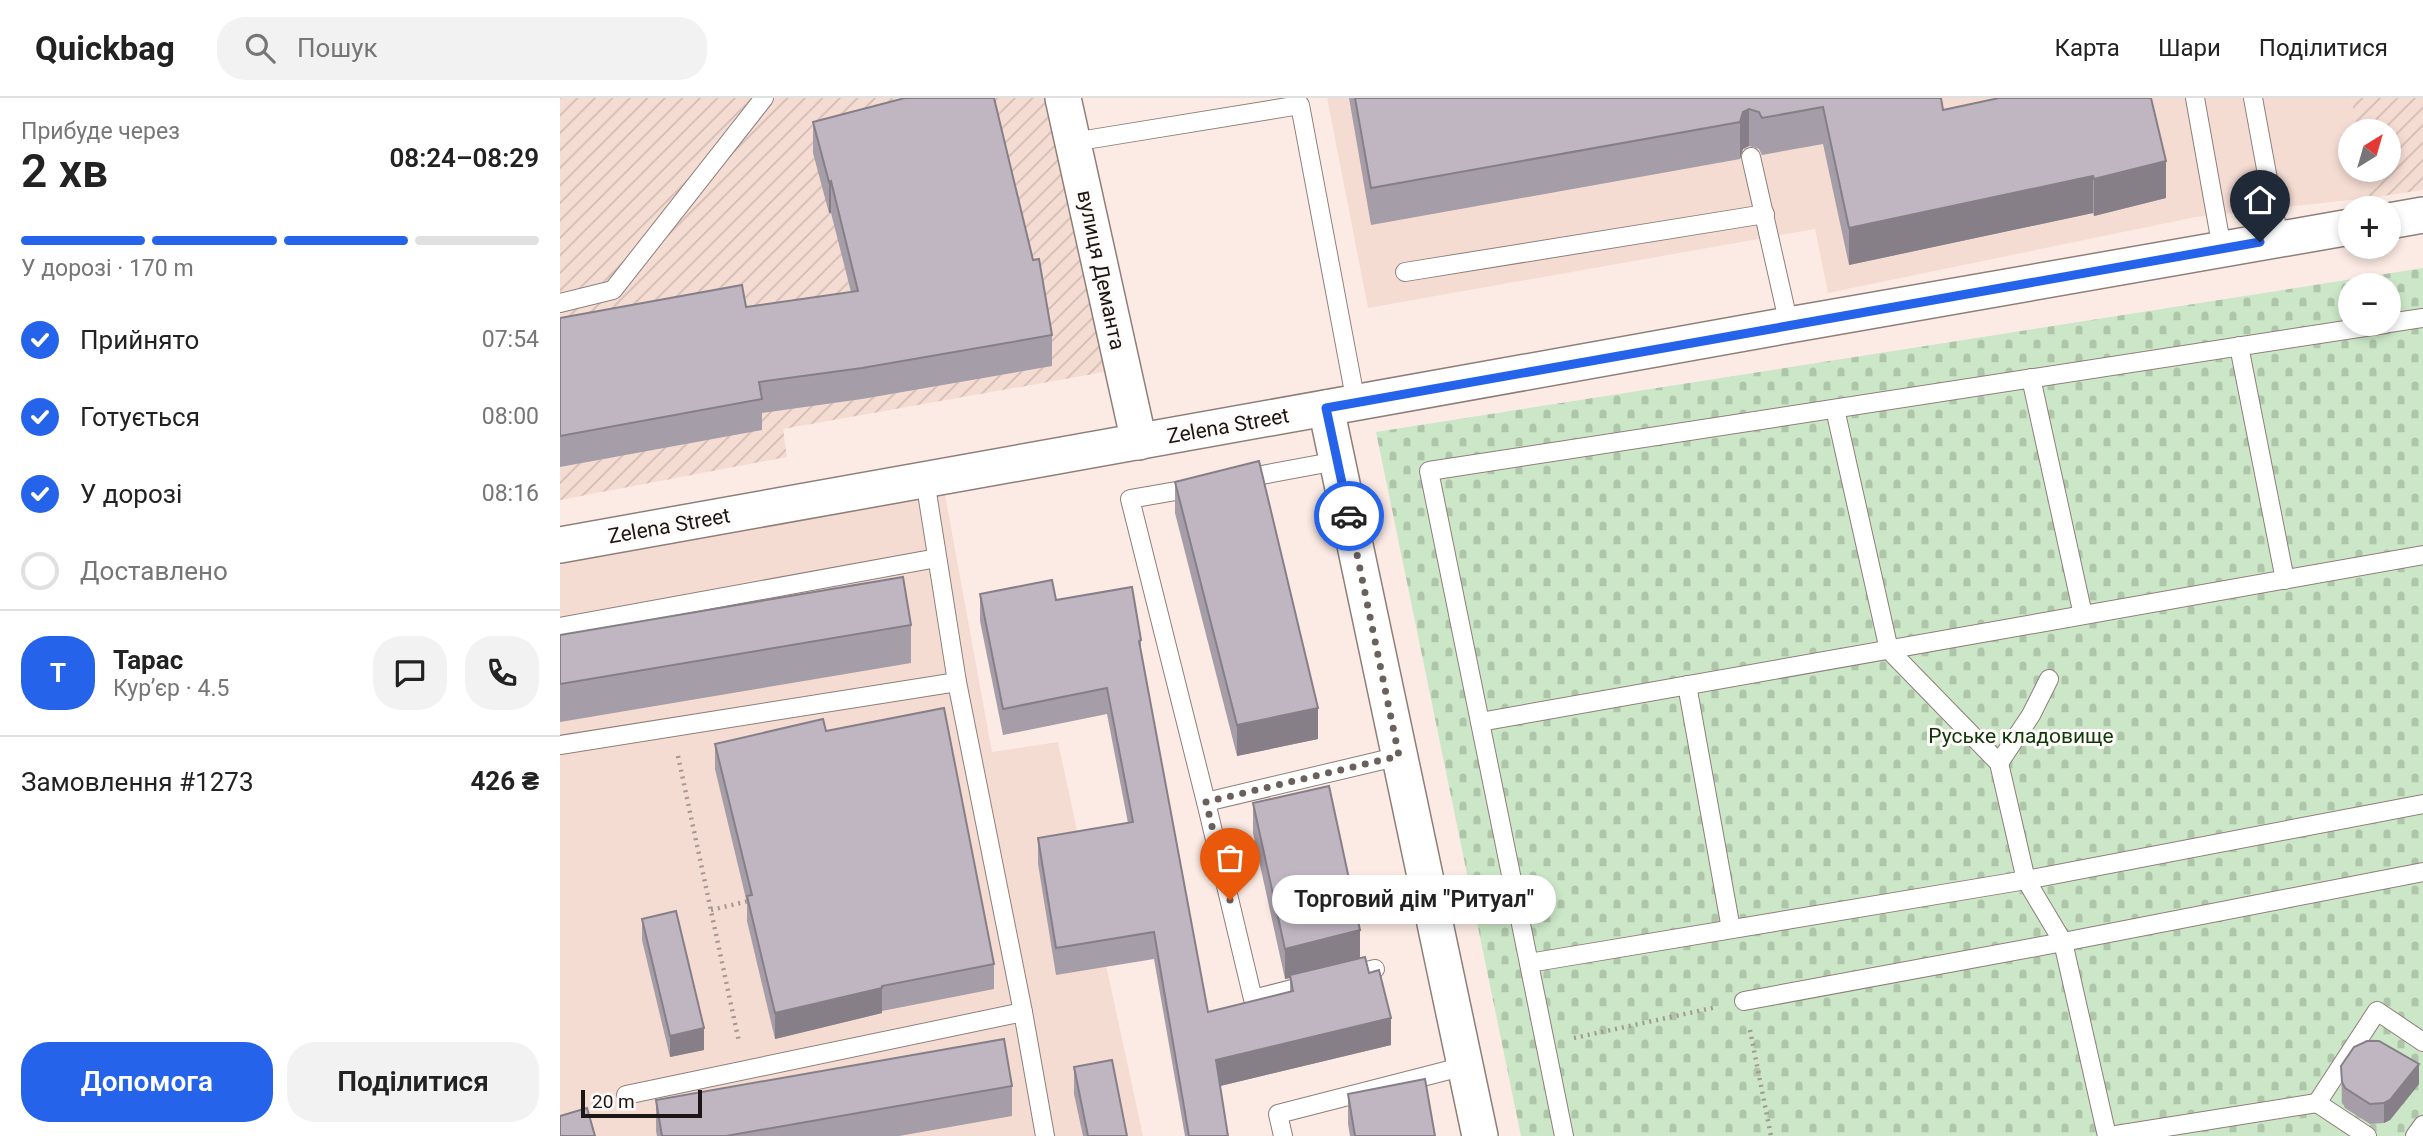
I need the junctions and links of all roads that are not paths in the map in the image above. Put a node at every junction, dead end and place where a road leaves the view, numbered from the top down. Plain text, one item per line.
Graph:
1 (764, 98) edge
2 (1063, 98) edge
3 (2195, 98) edge
4 (2253, 98) edge
5 (1073, 142) junction
6 (1751, 157) dead end
7 (1765, 214) junction
8 (2423, 215) edge
9 (2401, 219) edge
10 (2338, 229) edge
11 (2279, 239) junction
12 (2222, 249) junction
13 (1405, 272) dead end
14 (560, 303) edge
15 (2423, 318) edge
16 (2401, 321) edge
17 (1789, 325) junction
18 (2338, 331) edge
19 (2239, 346) junction
20 (2031, 378) junction
21 (1341, 405) junction
22 (1835, 409) junction
23 (1139, 442) junction
24 (1338, 461) junction
25 (925, 480) junction
26 (560, 545) edge
27 (2423, 555) edge
28 (937, 558) junction
29 (2285, 580) junction
30 (2083, 615) junction
31 (560, 627) edge
32 (1889, 650) junction
33 (2049, 679) dead end
34 (957, 682) junction
35 (1687, 685) junction
36 (1480, 722) junction
37 (560, 745) edge
38 (1399, 756) junction
39 (1999, 763) junction
40 (1206, 802) junction
41 (2423, 804) edge
42 (2423, 872) edge
43 (2026, 880) junction
44 (1731, 929) junction
45 (2063, 942) junction
46 (1529, 963) junction
47 (1375, 969) edge
48 (1744, 1001) road end
49 (1023, 1012) junction
50 (2423, 1042) edge
51 (1465, 1066) junction
52 (626, 1094) dead end
53 (2317, 1103) junction
54 (2423, 1125) edge
55 (2155, 1132) edge
56 (1045, 1136) edge
57 (1283, 1136) edge
58 (1479, 1136) edge
59 (1564, 1136) edge
60 (2109, 1136) edge
61 (2367, 1136) edge
62 (2415, 1136) edge

1 - 14 lane
2 - 5 street, вулиця Деманта
3 - 12 lane
4 - 11 lane
5 - 21 lane
5 - 23 street, вулиця Деманта
6 - 7 lane
7 - 13 lane
7 - 17 lane
8 - 9 street
10 - 11 street, Zelena Street
11 - 12 street, Zelena Street
12 - 17 street, Zelena Street
15 - 16 lane
17 - 21 street, Zelena Street
18 - 19 lane
19 - 20 lane
19 - 29 lane
20 - 22 lane
20 - 30 lane
21 - 23 street, Zelena Street
21 - 24 street
22 - 32 lane
22 - 36 lane
23 - 25 street, Zelena Street
24 - 38 street
24 - 40 lane
25 - 26 street, Zelena Street
25 - 28 lane
27 - 29 lane
28 - 31 lane
28 - 34 lane
29 - 30 lane
30 - 32 lane
32 - 35 lane
32 - 39 lane
33 - 39 lane
34 - 37 lane
34 - 49 lane
35 - 36 lane
35 - 44 lane
36 - 46 lane
38 - 40 lane
38 - 51 street
39 - 43 lane
40 - 47 lane
41 - 43 lane
42 - 45 lane
43 - 44 lane
43 - 45 lane
44 - 46 lane
45 - 48 lane
45 - 60 lane
46 - 59 lane
49 - 52 lane
49 - 56 lane
50 - 53 lane
51 - 57 lane
51 - 58 street
53 - 55 lane
53 - 61 lane
54 - 62 lane
55 - 60 lane

